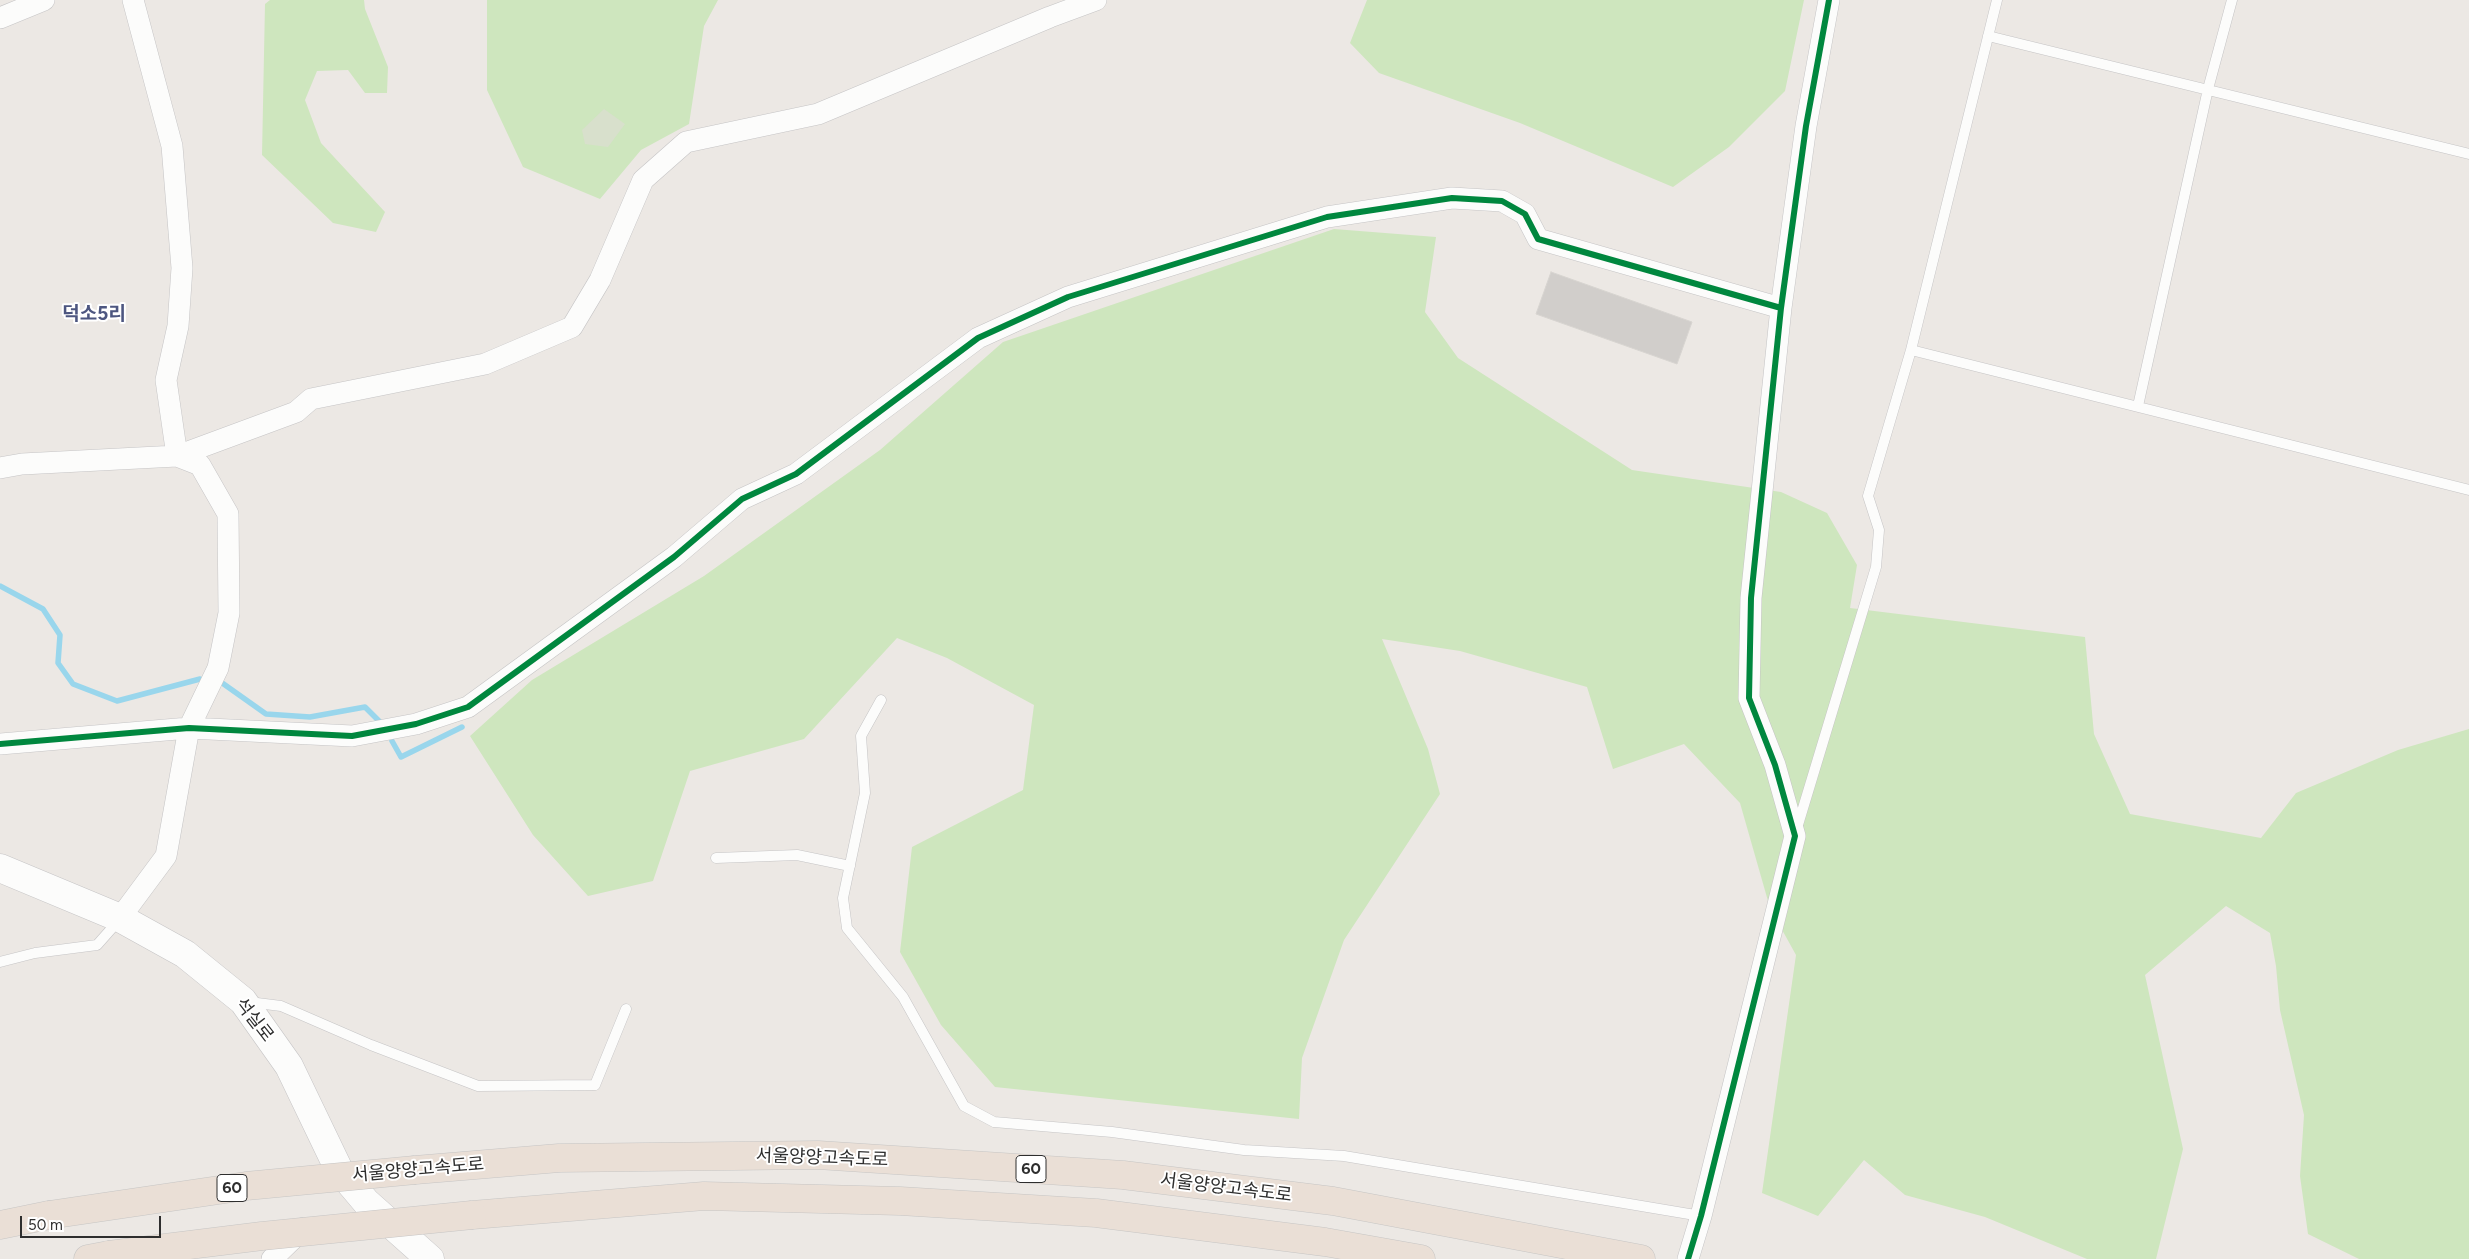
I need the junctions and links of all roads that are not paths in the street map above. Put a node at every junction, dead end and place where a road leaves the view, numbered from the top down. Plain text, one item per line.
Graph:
1 (133, 0) edge
2 (1096, 0) edge
3 (1829, 0) edge
4 (1997, 0) edge
5 (2232, 0) edge
6 (41, 1) edge
7 (0, 18) edge
8 (1988, 36) junction
9 (2208, 89) junction
10 (2469, 154) edge
11 (1781, 308) junction
12 (1911, 350) junction
13 (2138, 406) junction
14 (177, 456) junction
15 (0, 468) edge
16 (2469, 490) edge
17 (881, 700) dead end
18 (189, 728) junction
19 (0, 744) edge
20 (1795, 836) junction
21 (716, 858) dead end
22 (850, 866) junction
23 (0, 868) edge
24 (120, 918) junction
25 (0, 962) edge
26 (243, 1001) junction
27 (626, 1009) dead end
28 (366, 1202) junction
29 (1702, 1216) junction
30 (0, 1225) edge
31 (98, 1257) edge
32 (272, 1259) edge
33 (430, 1259) edge
34 (1421, 1259) edge
35 (1641, 1259) edge
36 (1688, 1259) edge

1 - 14 street
2 - 14 street
3 - 11 street
4 - 8 lane
5 - 9 lane
6 - 7 street
8 - 9 lane
8 - 12 lane
9 - 10 lane
9 - 13 lane
11 - 18 street
11 - 20 street
12 - 13 lane
12 - 20 lane
13 - 16 lane
14 - 15 street
14 - 18 street
17 - 22 lane
18 - 19 street
18 - 24 street
20 - 29 street
21 - 22 lane
22 - 29 lane
23 - 24 main road, 석실로
24 - 25 lane
24 - 26 main road, 석실로
26 - 27 lane
26 - 28 main road, 석실로
28 - 32 street
28 - 33 main road, 석실로
29 - 36 street
30 - 35 highway, 서울양양고속도로 / 60, bridge
31 - 34 highway, 60, bridge

